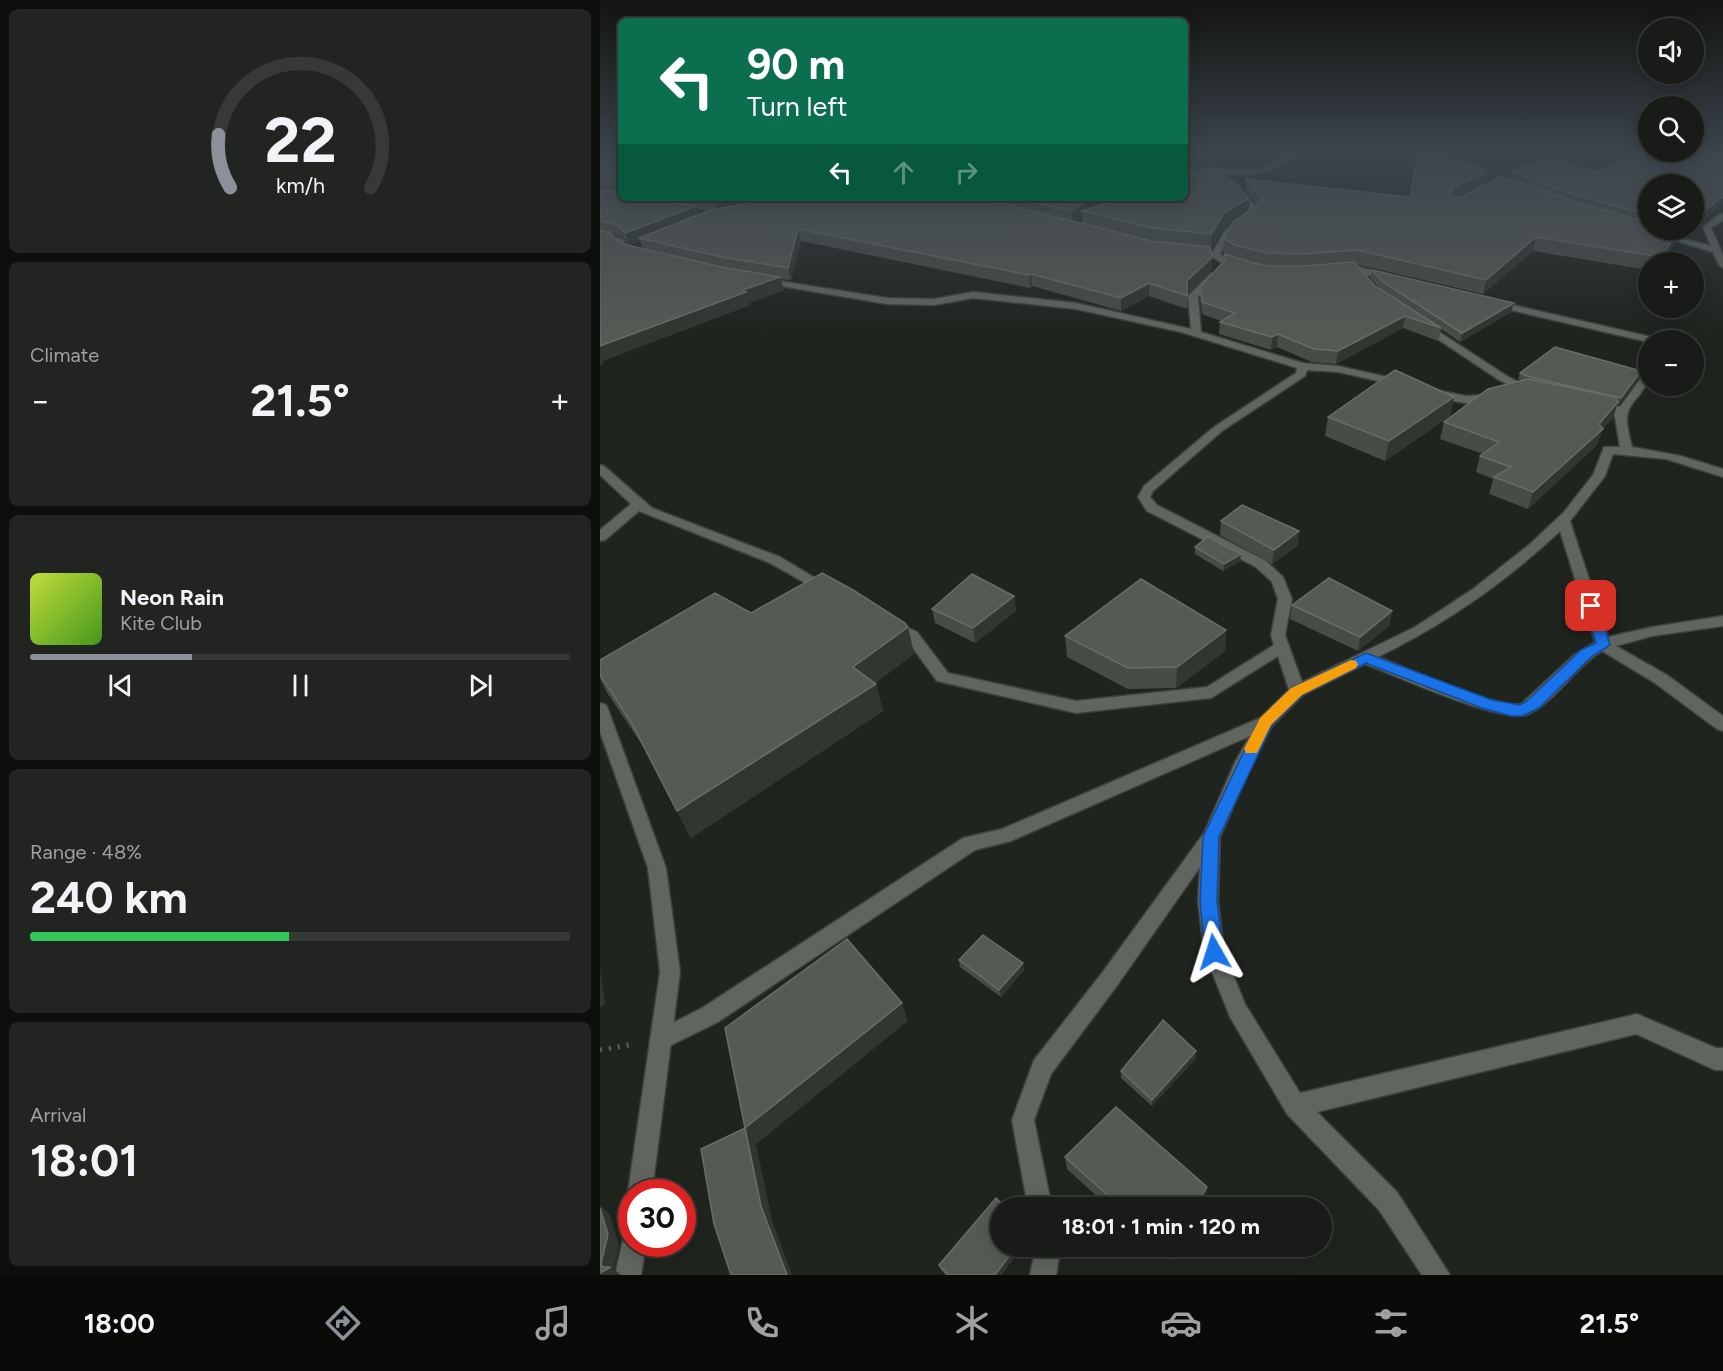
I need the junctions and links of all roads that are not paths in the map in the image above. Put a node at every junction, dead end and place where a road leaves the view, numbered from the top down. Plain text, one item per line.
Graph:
1 (1256, 214) edge
2 (1723, 216) edge
3 (600, 236) edge
4 (1680, 240) edge
5 (647, 243) edge
6 (1716, 250) junction
7 (627, 251) junction
8 (1204, 254) edge
9 (1215, 255) junction
10 (652, 257) edge
11 (1723, 265) edge
12 (1252, 268) edge
13 (1355, 269) junction
14 (1344, 270) edge
15 (756, 279) edge
16 (1398, 280) edge
17 (1370, 286) edge
18 (1482, 301) edge
19 (1411, 317) edge
20 (1196, 333) junction
21 (1638, 337) edge
22 (1302, 366) junction
23 (1524, 389) junction
24 (1544, 392) edge
25 (1638, 392) edge
26 (1584, 400) edge
27 (1621, 417) junction
28 (1626, 449) junction
29 (600, 469) edge
30 (1723, 473) edge
31 (639, 504) junction
32 (1563, 520) junction
33 (600, 537) edge
34 (844, 598) edge
35 (883, 620) edge
36 (1723, 621) edge
37 (1603, 645) junction
38 (1281, 647) junction
39 (1366, 658) junction
40 (1297, 691) junction
41 (600, 709) edge
42 (1266, 722) junction
43 (1723, 726) edge
44 (1211, 837) junction
45 (661, 1040) junction
46 (1723, 1059) edge
47 (1294, 1106) junction
48 (642, 1179) edge
49 (1037, 1197) edge
50 (631, 1257) edge
51 (1047, 1257) edge
52 (628, 1275) edge
53 (1044, 1275) edge
54 (1437, 1275) edge

1 - 9 street
2 - 6 street
3 - 7 street
4 - 6 street
5 - 7 street
6 - 11 street
7 - 10 street
8 - 9 street
9 - 12 street
9 - 20 street
13 - 14 street
13 - 16 street
13 - 17 street
15 - 20 street
18 - 21 street
19 - 23 street
20 - 22 street
22 - 23 street
22 - 38 street
23 - 24 street
25 - 27 street
26 - 27 street
27 - 28 street
28 - 30 street
28 - 32 street
29 - 31 street
31 - 33 street
31 - 34 street
32 - 37 street
32 - 39 street
35 - 38 street
36 - 37 street
37 - 39 street
37 - 43 street
38 - 40 street
39 - 40 street
40 - 42 street
41 - 45 street
42 - 44 street
42 - 45 street
44 - 47 street
44 - 49 street
45 - 48 street
46 - 47 street
47 - 54 street
50 - 52 street
51 - 53 street

